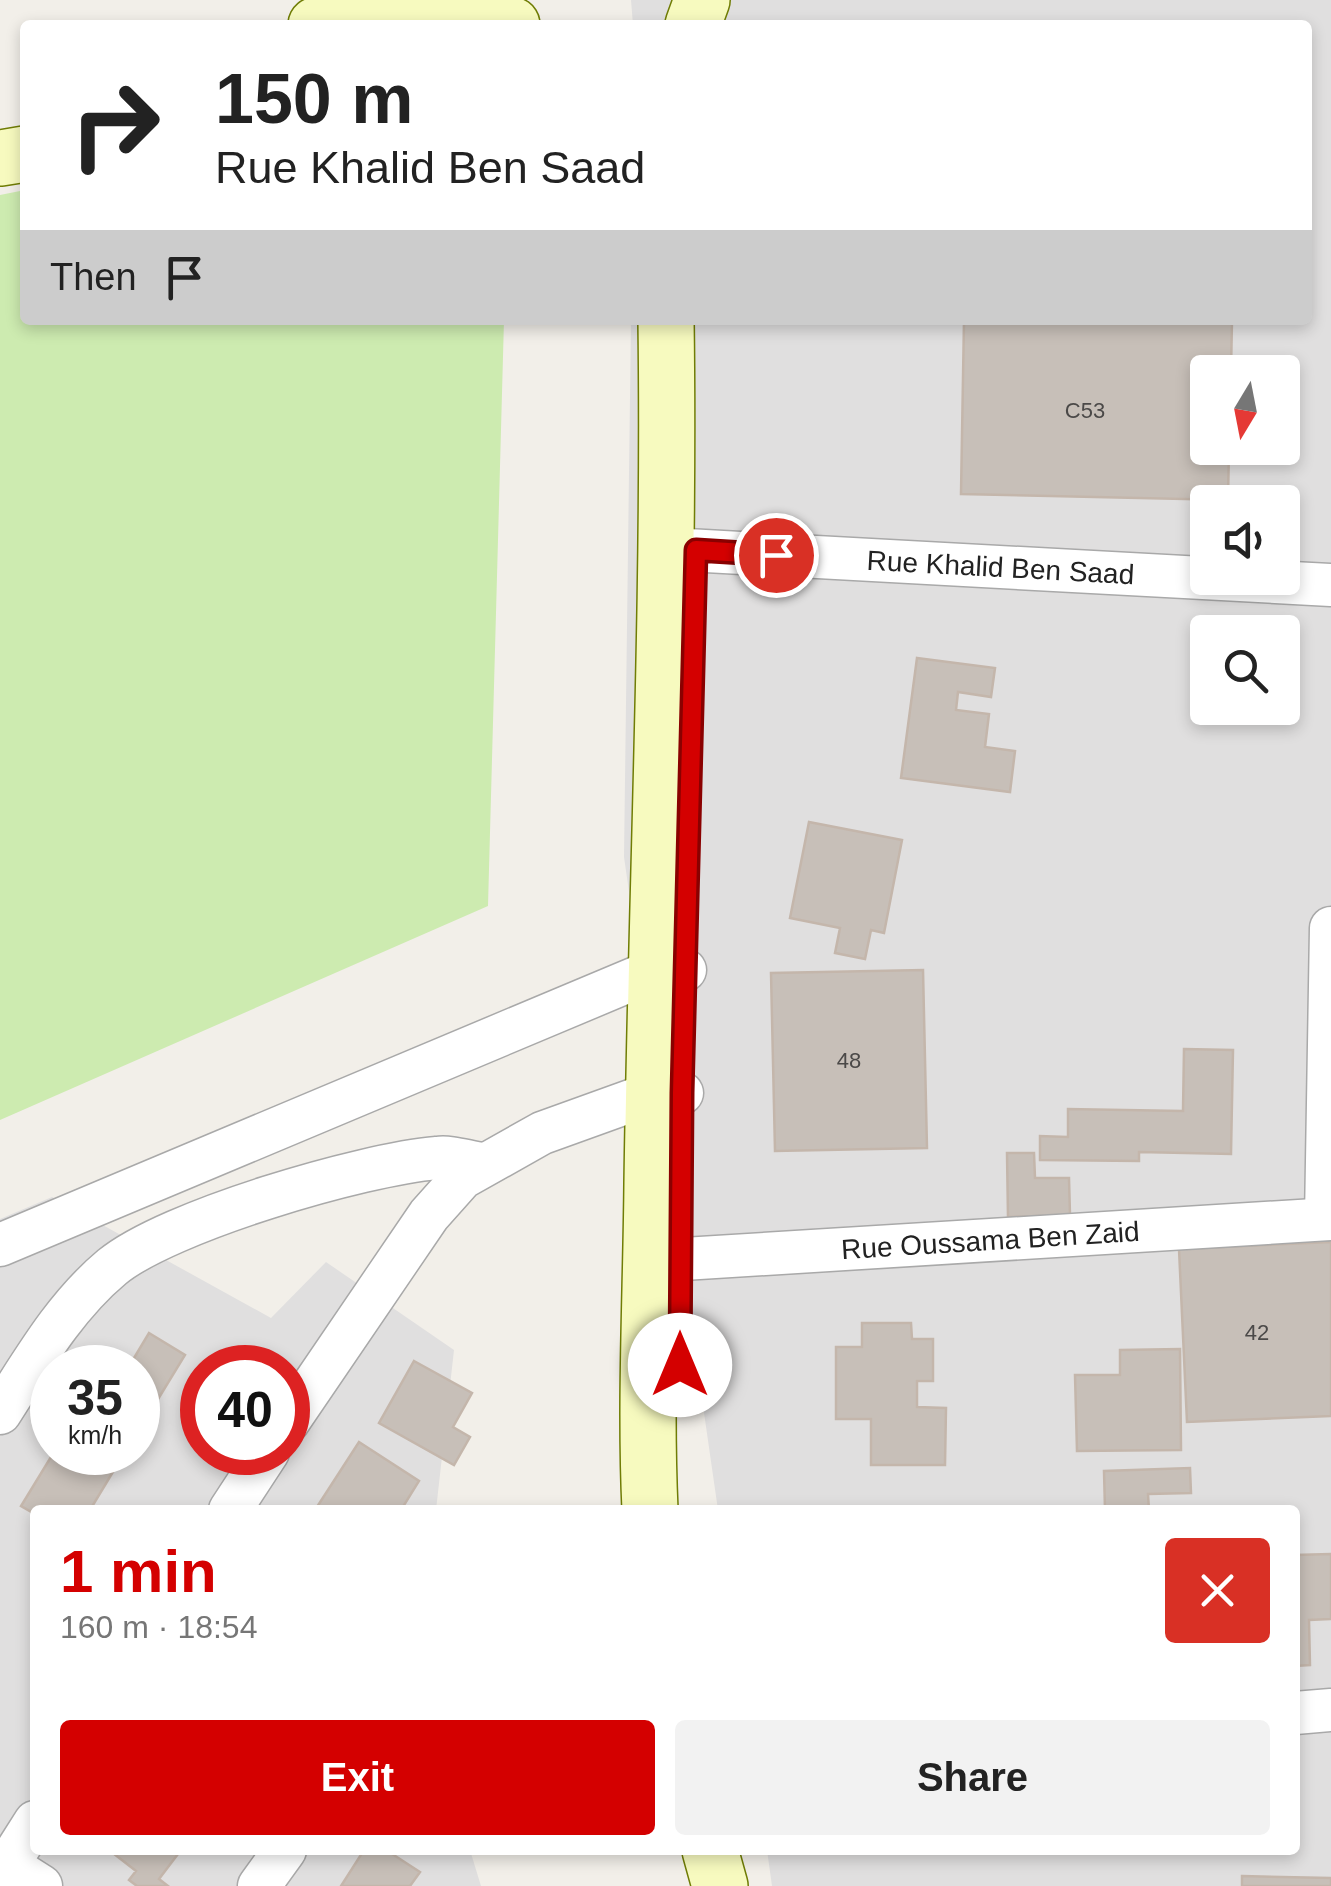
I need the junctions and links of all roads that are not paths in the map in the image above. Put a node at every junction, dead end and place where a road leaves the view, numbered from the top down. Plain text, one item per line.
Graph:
1 (400, 0) edge
2 (333, 20) edge
3 (490, 20) edge
4 (666, 325) edge
5 (696, 325) edge
6 (683, 550) junction
7 (1331, 585) edge
8 (1331, 928) edge
9 (670, 970) junction
10 (668, 1093) junction
11 (482, 1164) junction
12 (1328, 1219) edge
13 (0, 1245) edge
14 (666, 1260) junction
15 (310, 1390) edge
16 (0, 1412) edge
17 (253, 1475) edge
18 (233, 1505) edge
19 (650, 1505) edge
20 (680, 1505) edge
21 (1331, 1710) edge
22 (1300, 1713) edge
23 (30, 1833) edge
24 (281, 1855) edge
25 (711, 1855) edge
26 (741, 1855) edge
27 (12, 1873) edge
28 (259, 1886) edge
29 (720, 1886) edge
30 (749, 1886) edge

1 - 2 street
1 - 3 street
4 - 6 street
5 - 6 street
6 - 7 street, Rue Khalid Ben Saad
6 - 9 street
8 - 12 street
9 - 10 street
9 - 13 street
10 - 11 street
10 - 14 street
11 - 15 street
11 - 16 street
12 - 14 street, Rue Oussama Ben Zaid
14 - 19 street
14 - 20 street
17 - 18 street
21 - 22 street
23 - 27 street
24 - 28 street
25 - 29 street
26 - 30 street

